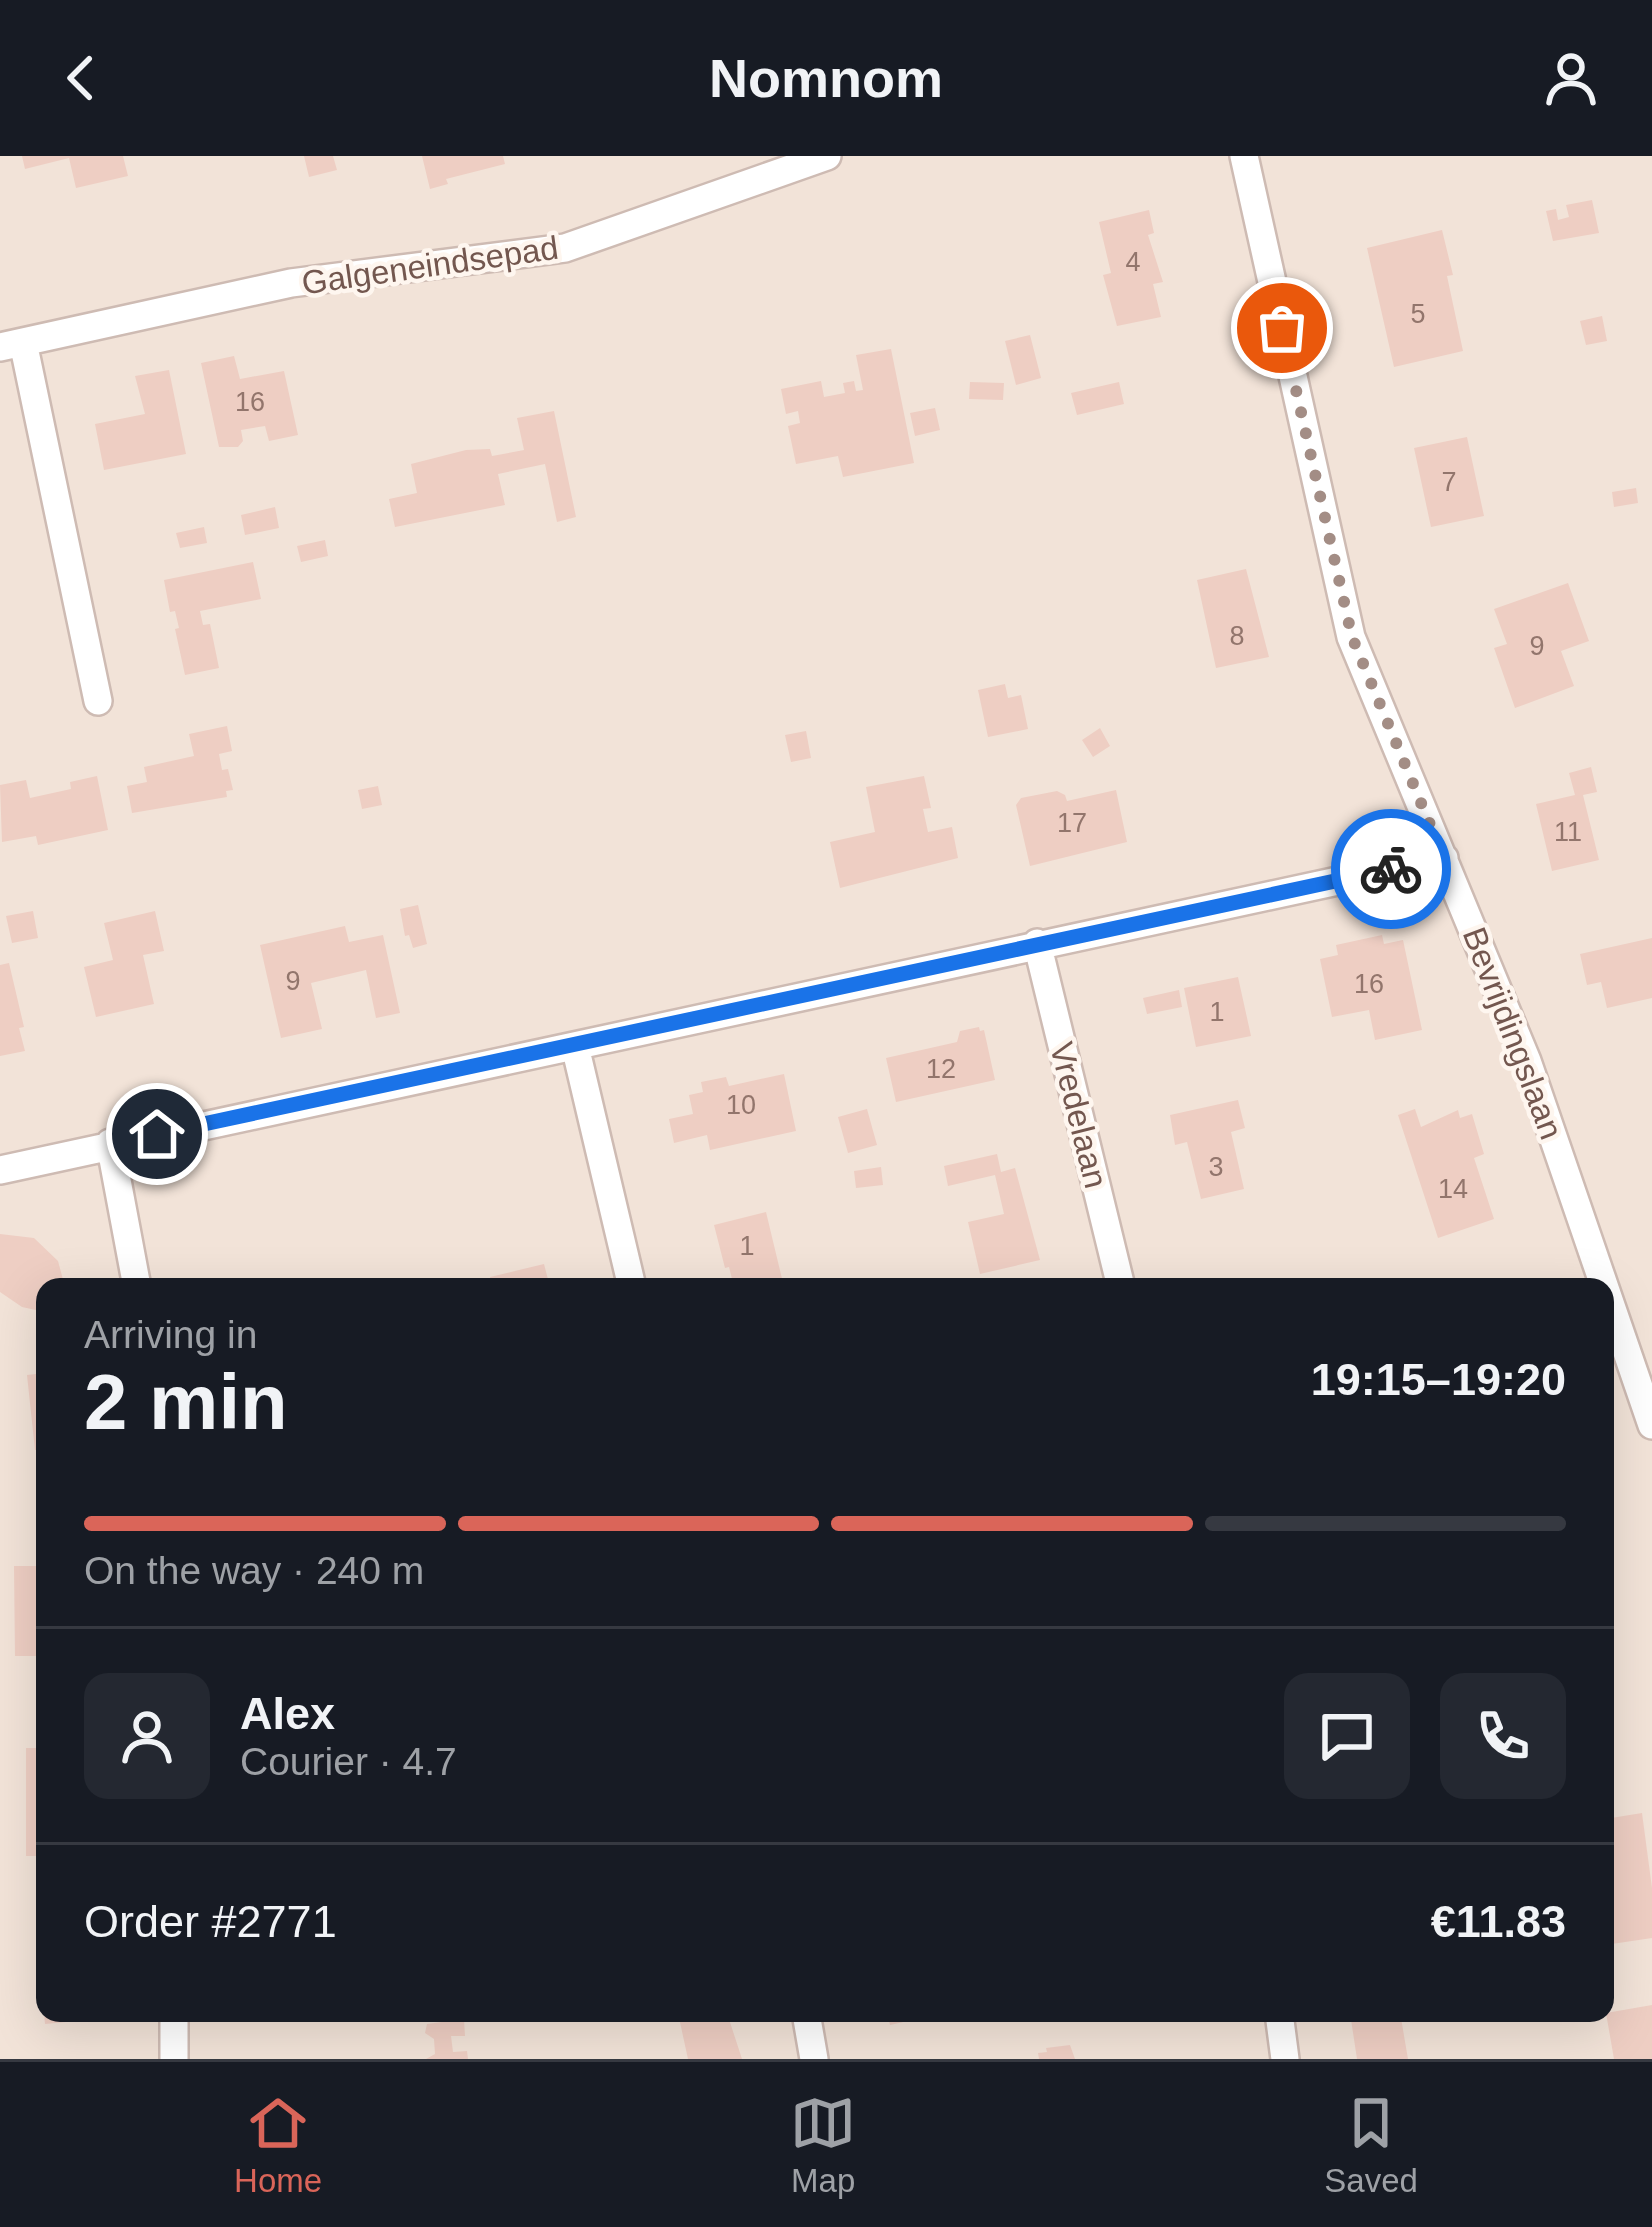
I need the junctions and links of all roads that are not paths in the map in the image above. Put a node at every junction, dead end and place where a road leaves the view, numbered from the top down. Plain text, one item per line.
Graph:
1 (827, 156) edge
2 (1244, 156) edge
3 (12, 345) edge
4 (98, 701) dead end
5 (1444, 858) junction
6 (1037, 943) junction
7 (574, 1046) junction
8 (110, 1143) junction
9 (0, 1170) edge
10 (135, 1278) edge
11 (630, 1278) edge
12 (1119, 1278) edge
13 (1602, 1278) edge
14 (1614, 1314) edge
15 (1652, 1425) edge
16 (174, 2022) edge
17 (808, 2022) edge
18 (1280, 2022) edge
19 (174, 2059) edge
20 (814, 2059) edge
21 (1285, 2059) edge

1 - 3 street, Galgeneindsepad
2 - 5 street, Bevrijdingslaan
3 - 4 street, Galgeneindsepad
5 - 6 street
5 - 13 street, Bevrijdingslaan
6 - 7 street
6 - 12 street, Vredelaan
7 - 8 street
7 - 11 street
8 - 9 street
8 - 10 street
14 - 15 street, Bevrijdingslaan
16 - 19 street
17 - 20 street
18 - 21 street

